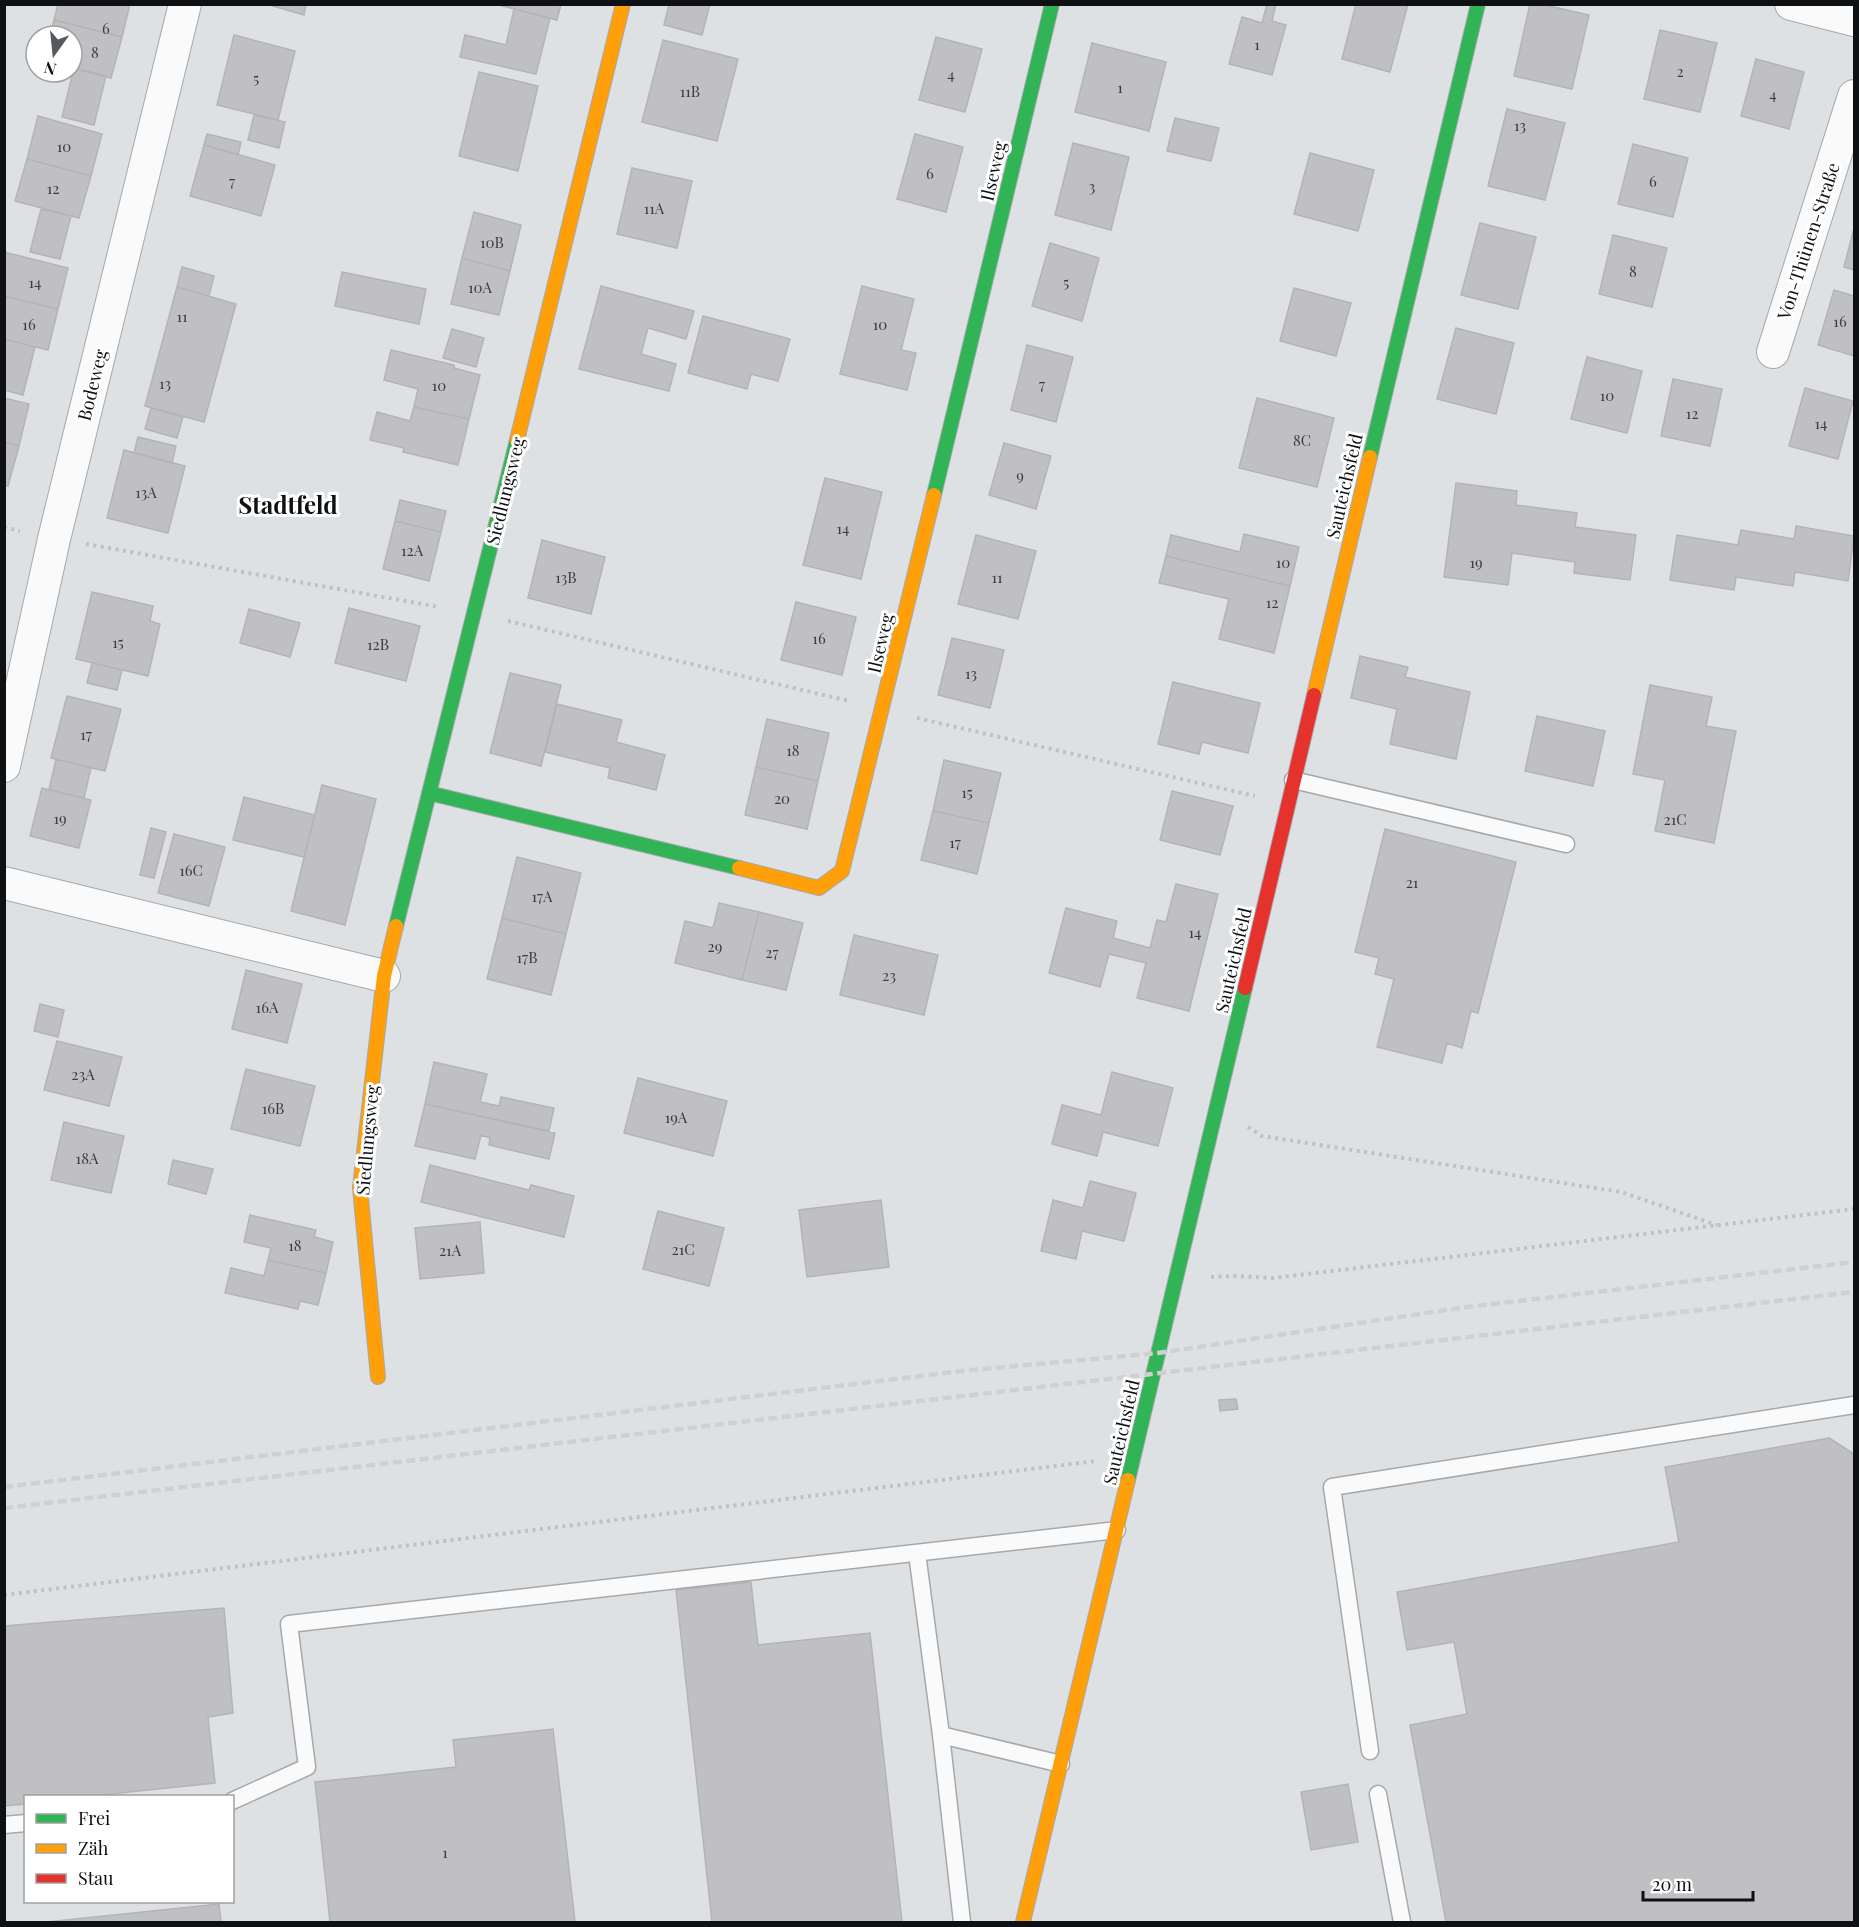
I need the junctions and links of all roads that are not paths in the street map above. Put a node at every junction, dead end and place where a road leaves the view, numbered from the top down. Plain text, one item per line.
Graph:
1 (184, 4) edge
2 (622, 4) edge
3 (1052, 4) edge
4 (1478, 4) edge
5 (1791, 4) edge
6 (1854, 20) edge
7 (1854, 96) edge
8 (1773, 352) dead end
9 (4, 766) edge
10 (1293, 780) junction
11 (429, 793) junction
12 (1566, 844) dead end
13 (4, 883) edge
14 (384, 976) junction
15 (378, 1377) dead end
16 (1854, 1405) edge
17 (1117, 1530) junction
18 (917, 1553) junction
19 (941, 1735) junction
20 (1370, 1751) dead end
21 (1061, 1764) junction
22 (1378, 1794) dead end
23 (234, 1800) edge
24 (24, 1822) edge
25 (4, 1825) edge
26 (962, 1923) edge
27 (1023, 1923) edge
28 (1402, 1923) edge

1 - 9 street, Bodeweg
2 - 11 street, Siedlungsweg
3 - 11 street, Ilseweg
4 - 10 street, Sauteichsfeld
5 - 6 street
7 - 8 street, Von-Thünen-Straße
10 - 12 lane
10 - 17 street, Sauteichsfeld
11 - 14 street, Siedlungsweg
13 - 14 street
14 - 15 street, Siedlungsweg
16 - 20 lane
17 - 18 lane
17 - 21 street, Sauteichsfeld
18 - 19 lane
18 - 23 lane
19 - 21 lane
19 - 26 lane
21 - 27 street, Sauteichsfeld
22 - 28 lane
24 - 25 lane

